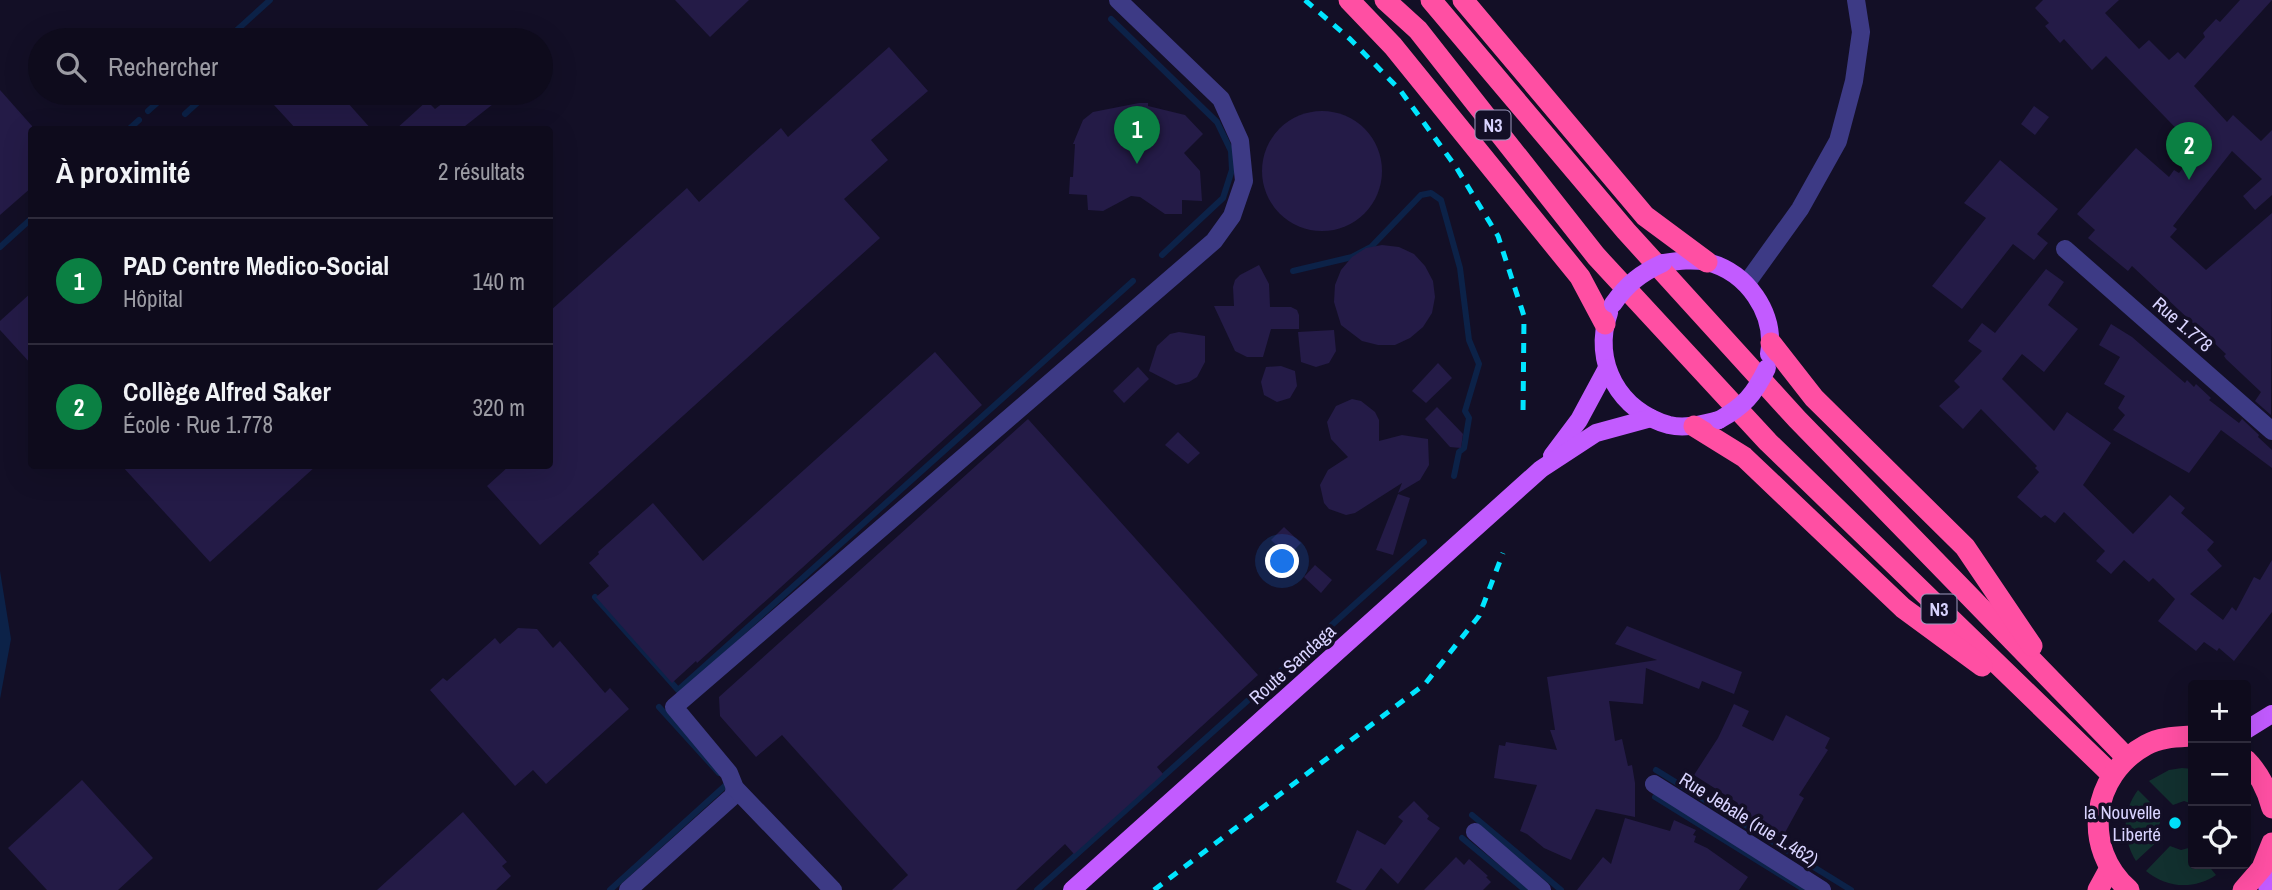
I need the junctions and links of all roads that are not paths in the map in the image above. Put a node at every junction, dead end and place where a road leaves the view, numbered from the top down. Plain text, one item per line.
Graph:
1 (1118, 0) edge
2 (1349, 0) edge
3 (1385, 0) edge
4 (1431, 0) edge
5 (1463, 0) edge
6 (1856, 0) edge
7 (2065, 249) dead end
8 (1707, 262) junction
9 (1746, 284) junction
10 (1605, 324) junction
11 (1771, 343) junction
12 (1607, 368) junction
13 (1651, 418) junction
14 (1694, 426) junction
15 (2272, 431) edge
16 (1541, 470) junction
17 (2065, 694) junction
18 (2272, 715) edge
19 (2049, 716) junction
20 (2251, 727) edge
21 (2188, 736) edge
22 (2127, 758) junction
23 (2251, 765) edge
24 (2112, 775) junction
25 (1654, 784) dead end
26 (735, 788) junction
27 (2270, 793) edge
28 (1475, 832) dead end
29 (2272, 843) edge
30 (2110, 868) junction
31 (2262, 868) junction
32 (628, 890) edge
33 (833, 890) edge
34 (1072, 890) edge
35 (1542, 890) edge
36 (1822, 890) edge
37 (2098, 890) edge
38 (2129, 890) edge
39 (2243, 890) edge
40 (2268, 890) edge

1 - 26 street
2 - 10 highway
3 - 19 highway, N3
4 - 17 highway
5 - 8 highway
6 - 9 street
7 - 15 street, Rue 1.778
8 - 9 main road
8 - 10 main road, bridge
9 - 11 main road
10 - 12 main road
11 - 14 main road, bridge
11 - 17 highway
12 - 13 main road
12 - 16 main road
13 - 14 main road
13 - 16 main road
14 - 19 highway
16 - 34 main road, Route Sandaga
17 - 22 highway
18 - 20 main road
19 - 24 highway, N3
21 - 22 highway
22 - 24 highway
23 - 27 highway
24 - 30 highway
25 - 36 street, Rue Jebale (rue 1.462)
26 - 32 street
26 - 33 street
28 - 35 street
29 - 31 highway
30 - 37 highway
30 - 38 highway
31 - 39 highway
31 - 40 main road

